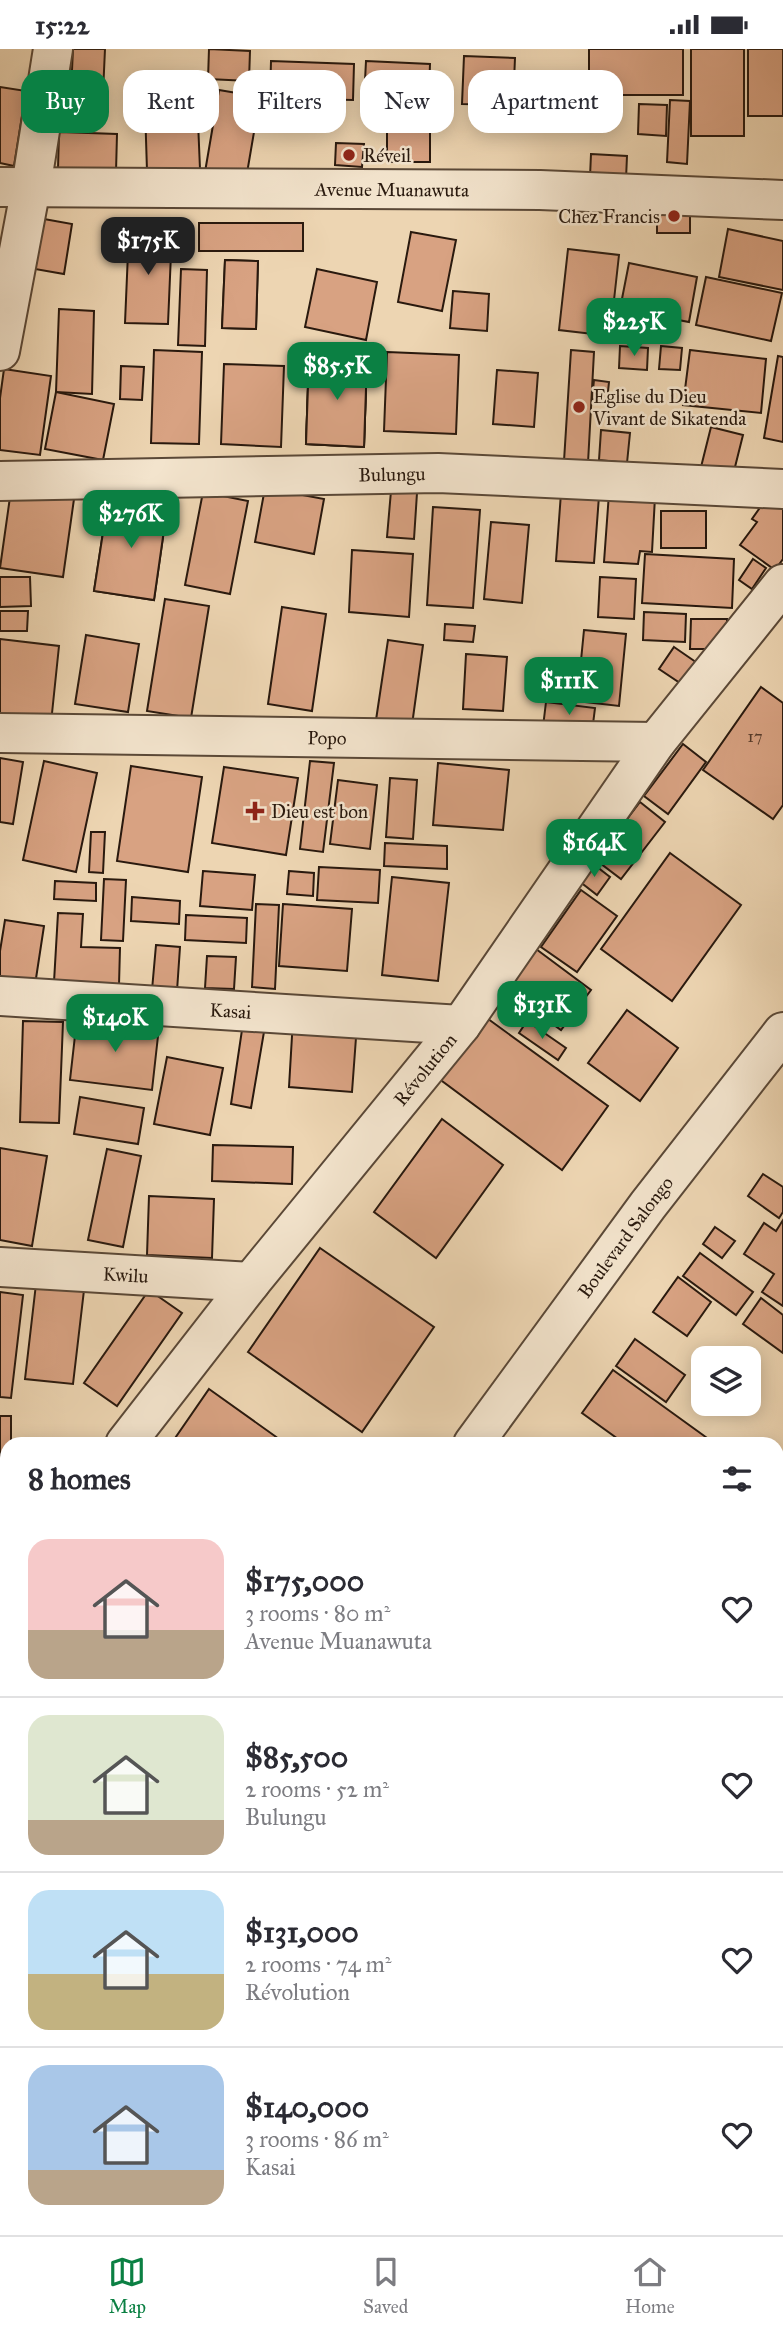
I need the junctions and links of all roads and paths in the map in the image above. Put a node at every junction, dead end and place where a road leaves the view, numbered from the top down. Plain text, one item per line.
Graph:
1 (53, 49) edge
2 (15, 187) edge
3 (783, 200) edge
4 (0, 351) edge
5 (0, 481) edge
6 (783, 489) edge
7 (783, 585) edge
8 (0, 733) edge
9 (656, 742) junction
10 (0, 996) edge
11 (461, 1025) junction
12 (783, 1032) edge
13 (0, 1267) edge
14 (251, 1282) junction
15 (130, 1437) edge
16 (478, 1437) edge

1 - 2 street
2 - 3 street, Avenue Muanawuta
2 - 4 street
5 - 6 street, Bulungu
7 - 9 street, Révolution
8 - 9 street, Popo
9 - 11 street, Révolution
10 - 11 street, Kasai
11 - 14 street, Révolution
12 - 16 street, Boulevard Salongo
13 - 14 street, Kwilu
14 - 15 street, Révolution

